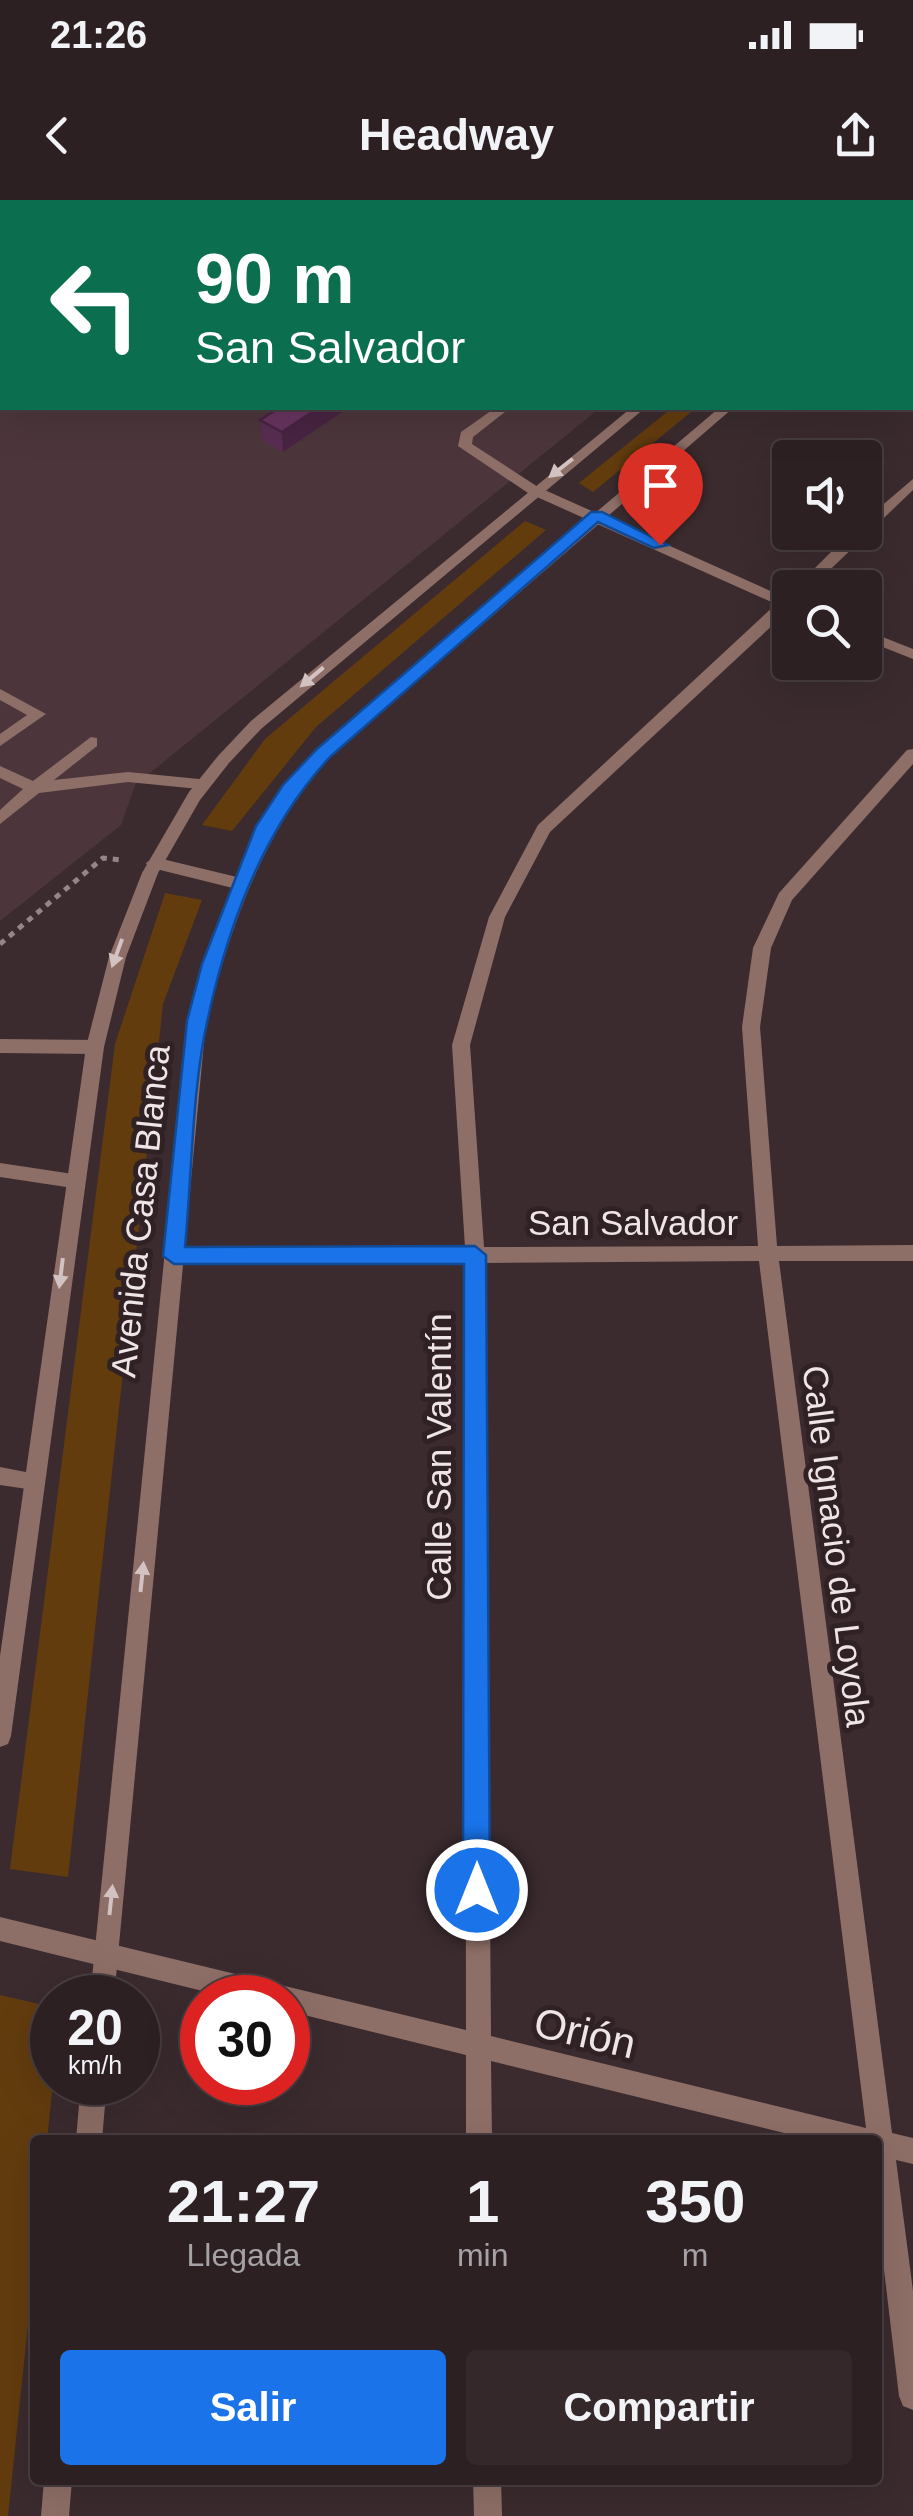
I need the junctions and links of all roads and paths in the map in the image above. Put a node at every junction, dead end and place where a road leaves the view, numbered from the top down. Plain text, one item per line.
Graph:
1 (501, 410) edge
2 (635, 410) edge
3 (724, 410) edge
4 (913, 483) edge
5 (533, 490) junction
6 (882, 512) edge
7 (597, 516) junction
8 (842, 550) edge
9 (821, 570) edge
10 (772, 594) edge
11 (772, 618) edge
12 (882, 642) edge
13 (913, 654) edge
14 (0, 694) edge
15 (0, 740) edge
16 (91, 742) dead end
17 (913, 754) edge
18 (0, 770) edge
19 (199, 784) junction
20 (34, 788) junction
21 (0, 819) edge
22 (154, 862) junction
23 (241, 884) junction
24 (0, 944) edge
25 (0, 1046) edge
26 (95, 1047) junction
27 (0, 1170) edge
28 (73, 1181) junction
29 (913, 1253) edge
30 (768, 1254) junction
31 (475, 1255) junction
32 (174, 1256) junction
33 (0, 1476) edge
34 (34, 1481) junction
35 (0, 1736) edge
36 (0, 1929) edge
37 (106, 1951) junction
38 (104, 1975) edge
39 (197, 1975) edge
40 (310, 2005) edge
41 (477, 2049) junction
42 (92, 2105) edge
43 (89, 2135) edge
44 (479, 2135) edge
45 (844, 2135) edge
46 (873, 2135) edge
47 (882, 2144) edge
48 (913, 2151) edge
49 (882, 2194) edge
50 (913, 2396) edge
51 (58, 2485) edge
52 (487, 2485) edge
53 (55, 2516) edge
54 (488, 2516) edge

1 - 5 street
2 -> 5 street, Avenida Casa Blanca
3 - 7 street, Avenida Casa Blanca
4 - 6 street
5 - 7 street
5 -> 19 street, Avenida Casa Blanca
7 - 10 street
7 - 23 street, Avenida Casa Blanca
8 - 9 street
11 - 31 street, Calle San Valentín
12 - 13 street
14 - 15 street
16 - 20 street
17 - 30 street, Calle Ignacio de Loyola
18 - 20 street
19 - 20 street
19 - 22 street, Avenida Casa Blanca
20 - 21 street
22 - 23 street
22 - 24 path
22 -> 26 street, Avenida Casa Blanca
23 - 32 street, Avenida Casa Blanca
25 - 26 street
26 - 28 street, Avenida Casa Blanca
27 - 28 street
28 -> 34 street, Avenida Casa Blanca
29 - 30 street, San Salvador
30 - 31 street, San Salvador
30 - 46 street, Calle Ignacio de Loyola
31 - 32 street, San Salvador
31 - 41 street, Calle San Valentín
37 -> 32 street, Avenida Casa Blanca
33 - 34 street
34 - 35 street, Avenida Casa Blanca
36 - 37 street, Orión
37 - 38 street, Avenida Casa Blanca
37 - 39 street, Orión
40 - 41 street, Orión
41 - 44 street, Calle San Valentín
41 - 45 street, Orión
42 - 43 street
47 - 48 street, Orión
49 - 50 street, Calle Ignacio de Loyola
51 - 53 street
52 - 54 street

